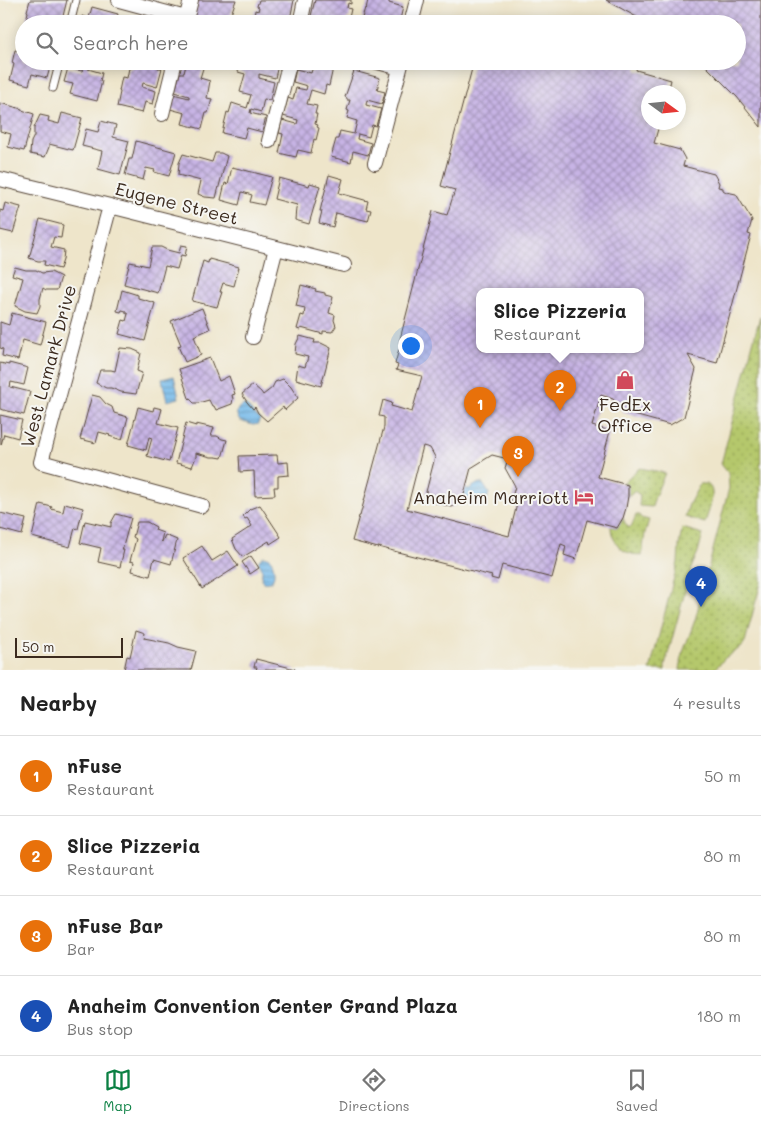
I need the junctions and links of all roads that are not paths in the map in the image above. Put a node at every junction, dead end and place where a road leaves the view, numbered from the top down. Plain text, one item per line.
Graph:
1 (76, 0) edge
2 (119, 0) edge
3 (191, 0) edge
4 (306, 0) edge
5 (418, 0) edge
6 (72, 15) edge
7 (167, 15) edge
8 (187, 15) edge
9 (302, 15) edge
10 (414, 15) edge
11 (58, 70) edge
12 (173, 70) edge
13 (288, 70) edge
14 (400, 70) edge
15 (53, 88) dead end
16 (162, 114) dead end
17 (269, 141) dead end
18 (375, 163) dead end
19 (0, 179) edge
20 (110, 206) junction
21 (276, 248) junction
22 (344, 265) dead end
23 (253, 337) dead end
24 (202, 506) dead end

1 - 6 lane
2 - 7 street
3 - 8 street
4 - 9 street
5 - 10 street
11 - 15 lane
12 - 16 street
13 - 17 street
14 - 18 street
19 - 20 street, Eugene Street
20 - 21 street, Eugene Street
20 - 24 street, West Lamark Drive
21 - 22 street, Eugene Street
21 - 23 street

